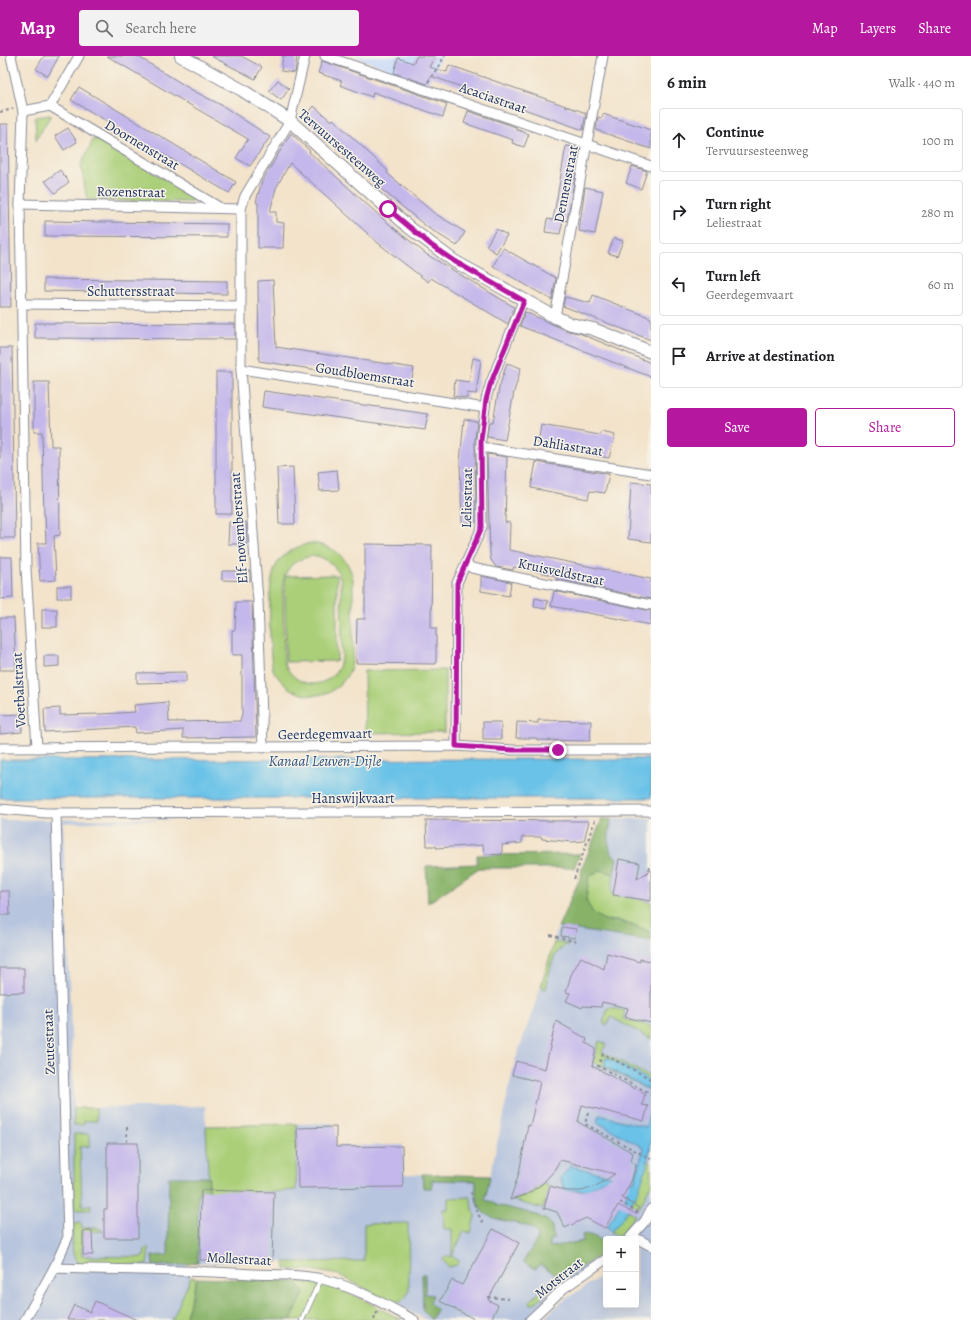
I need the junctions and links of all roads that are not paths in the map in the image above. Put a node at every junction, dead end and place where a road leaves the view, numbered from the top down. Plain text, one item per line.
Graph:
1 (11, 56) edge
2 (79, 56) edge
3 (181, 56) edge
4 (305, 56) edge
5 (325, 56) edge
6 (603, 56) edge
7 (50, 106) junction
8 (23, 109) junction
9 (290, 121) junction
10 (587, 145) junction
11 (651, 166) edge
12 (20, 204) junction
13 (220, 207) junction
14 (241, 209) junction
15 (524, 301) junction
16 (22, 304) junction
17 (240, 306) junction
18 (554, 317) junction
19 (651, 352) edge
20 (240, 369) junction
21 (485, 408) junction
22 (481, 446) junction
23 (651, 474) edge
24 (466, 564) junction
25 (651, 605) edge
26 (456, 746) junction
27 (0, 748) edge
28 (37, 748) junction
29 (263, 748) junction
30 (651, 750) edge
31 (0, 809) edge
32 (651, 811) edge
33 (56, 813) junction
34 (651, 1209) edge
35 (632, 1236) edge
36 (639, 1241) edge
37 (651, 1246) edge
38 (603, 1261) edge
39 (54, 1268) junction
40 (321, 1279) junction
41 (25, 1320) edge
42 (302, 1320) edge
43 (414, 1320) edge
44 (530, 1320) edge

1 - 8 street, Voetbalstraat
2 - 7 street
3 - 9 street, Tervuursesteenweg
4 - 9 street
5 - 10 street, Acaciastraat
6 - 10 street, Dennenstraat
7 - 8 street
7 - 13 street, Doornenstraat
8 - 12 street, Voetbalstraat
9 - 14 street
9 - 15 street, Tervuursesteenweg
10 - 11 street, Acaciastraat
10 - 18 street, Dennenstraat
12 - 13 street, Rozenstraat
12 - 16 street, Voetbalstraat
13 - 14 street, Rozenstraat
14 - 17 street, Elf-novemberstraat
15 - 18 street, Tervuursesteenweg
15 - 21 street, Leliestraat
16 - 17 street, Schuttersstraat
16 - 28 street, Voetbalstraat
17 - 20 street, Elf-novemberstraat
18 - 19 street, Tervuursesteenweg
20 - 21 street, Goudbloemstraat
20 - 29 street, Elf-novemberstraat
21 - 22 street, Leliestraat
22 - 23 street, Dahliastraat
22 - 24 street, Leliestraat
24 - 25 street, Kruisveldstraat
24 - 26 street, Leliestraat
26 - 29 street, Geerdegemvaart
26 - 30 street, Geerdegemvaart
27 - 28 street, Geerdegemvaart
28 - 29 street, Geerdegemvaart
31 - 33 street, Hanswijkvaart
32 - 33 street, Hanswijkvaart
33 - 39 street, Zeutestraat
34 - 35 street
36 - 37 street
38 - 44 street, Motstraat
39 - 40 street, Mollestraat
39 - 41 street, Zeutestraat
40 - 42 lane
40 - 43 street, Mollestraat

